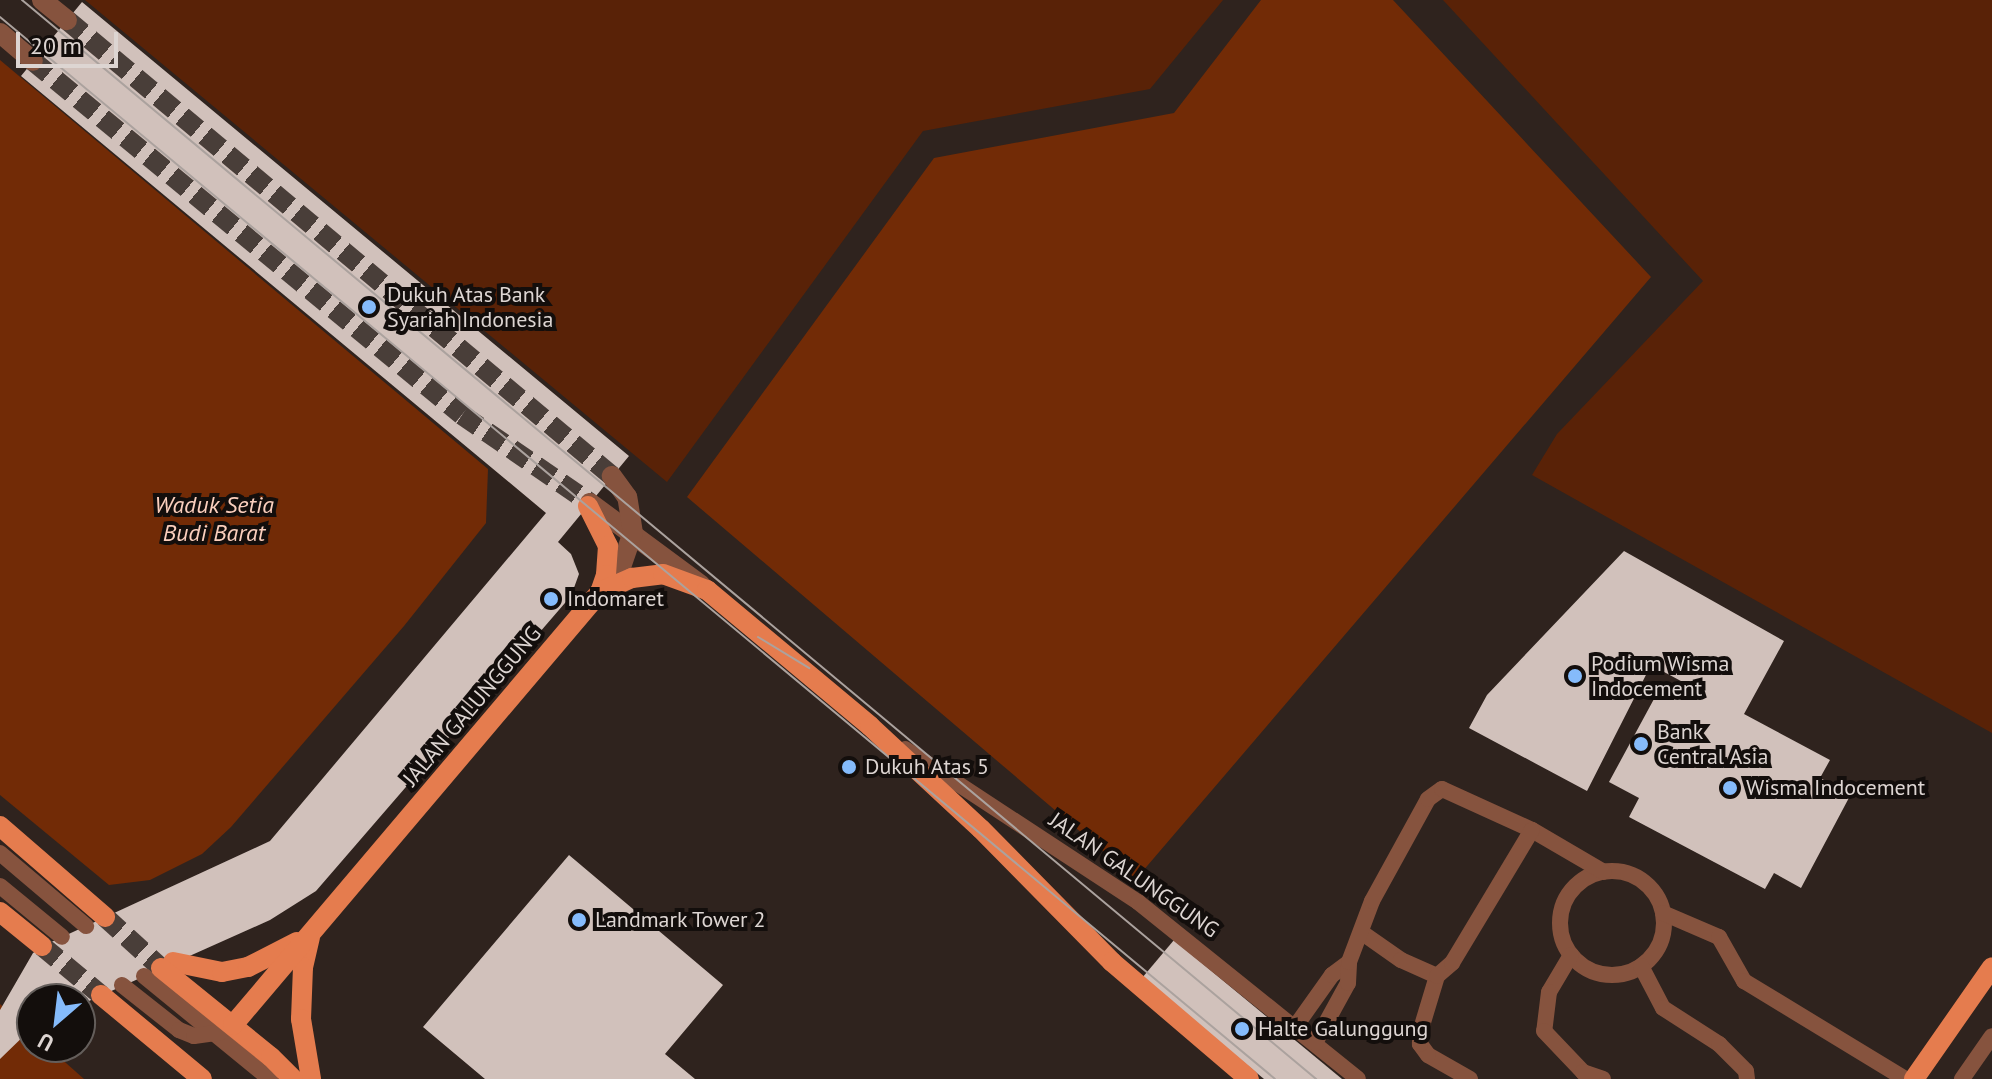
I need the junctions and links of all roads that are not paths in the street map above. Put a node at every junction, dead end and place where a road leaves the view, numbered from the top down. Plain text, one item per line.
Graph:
1 (42, 0) edge
2 (67, 20) tunnel mouth
3 (0, 33) edge
4 (33, 61) tunnel mouth
5 (612, 476) tunnel mouth
6 (589, 504) joint
7 (633, 533) junction
8 (707, 590) junction
9 (600, 592) junction
10 (870, 726) junction
11 (0, 826) edge
12 (1532, 830) junction
13 (0, 853) edge
14 (1604, 872) junction
15 (0, 886) edge
16 (0, 912) edge
17 (1663, 913) junction
18 (96, 922) joint
19 (1361, 932) junction
20 (311, 933) junction
21 (62, 937) tunnel mouth
22 (42, 946) tunnel mouth
23 (1571, 955) junction
24 (1349, 962) junction
25 (1641, 966) junction
26 (1992, 967) edge
27 (1437, 976) junction
28 (111, 994) joint
29 (1295, 1027) junction
30 (224, 1030) junction
31 (1992, 1036) edge
32 (1315, 1043) junction
33 (202, 1079) edge
34 (270, 1079) edge
35 (293, 1079) edge
36 (311, 1079) edge
37 (1249, 1079) edge
38 (1358, 1079) edge
39 (1470, 1079) edge
40 (1603, 1079) edge
41 (1747, 1079) edge
42 (1905, 1079) edge
43 (1914, 1079) edge
44 (1962, 1079) edge

1 - 2 street
3 - 4 street
5 - 7 street
6 - 7 street
6 - 9 main road
7 - 8 street
7 - 9 street
8 - 9 main road, JALAN GALUNGGUNG
8 - 10 main road, JALAN GALUNGGUNG
9 - 20 main road, JALAN GALUNGGUNG
10 - 29 lane, JALAN GALUNGGUNG
10 - 37 main road, JALAN GALUNGGUNG
11 - 18 main road
12 - 14 lane
12 - 19 lane
12 - 27 lane
13 - 18 lane
14 - 17 lane
14 - 23 lane
15 - 21 lane
16 - 22 main road
17 - 25 lane
17 - 42 lane
19 - 24 lane
19 - 27 lane
20 - 30 main road, JALAN GALUNGGUNG
20 - 30 main road
20 - 36 main road
23 - 25 lane
23 - 40 lane
24 - 29 lane
24 - 32 lane
25 - 41 lane
26 - 43 main road
27 - 39 lane
28 - 30 lane
28 - 33 main road
29 - 32 lane, JALAN GALUNGGUNG
30 - 34 lane
30 - 35 main road
31 - 44 lane
32 - 38 lane, JALAN GALUNGGUNG

